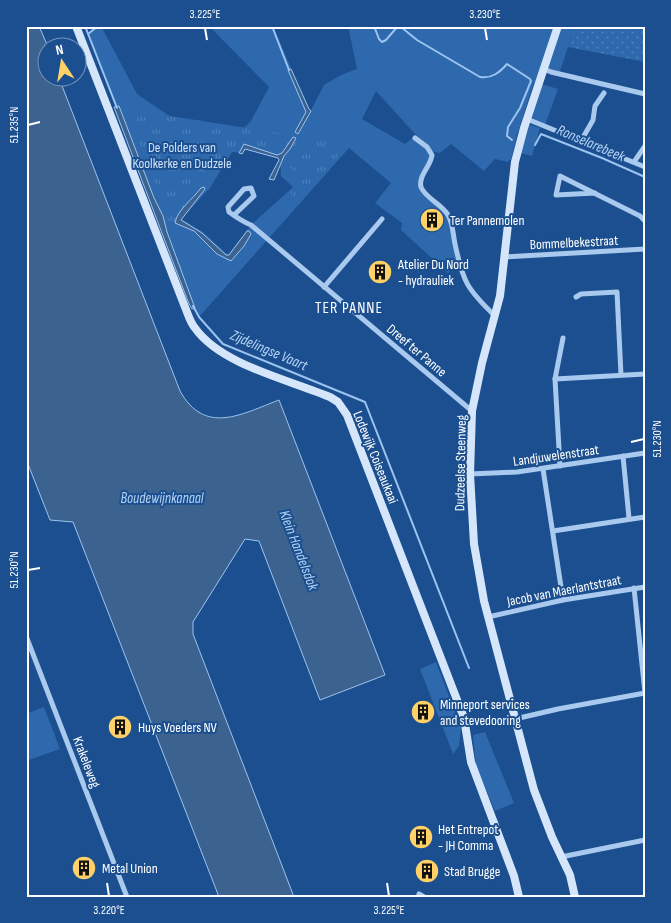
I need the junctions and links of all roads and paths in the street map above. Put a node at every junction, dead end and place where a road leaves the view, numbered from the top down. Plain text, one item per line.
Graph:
1 (76, 26) edge
2 (558, 26) edge
3 (544, 69) junction
4 (604, 93) dead end
5 (645, 94) edge
6 (527, 119) junction
7 (415, 138) dead end
8 (581, 141) junction
9 (645, 146) edge
10 (634, 162) junction
11 (645, 167) edge
12 (595, 193) junction
13 (234, 215) junction
14 (382, 219) dead end
15 (645, 222) edge
16 (645, 249) edge
17 (505, 257) junction
18 (324, 287) junction
19 (576, 297) dead end
20 (495, 316) junction
21 (563, 338) dead end
22 (645, 374) edge
23 (621, 375) junction
24 (555, 379) junction
25 (472, 411) junction
26 (645, 453) edge
27 (623, 456) junction
28 (560, 466) junction
29 (542, 469) junction
30 (470, 474) junction
31 (645, 517) edge
32 (629, 518) junction
33 (553, 531) junction
34 (645, 587) edge
35 (634, 588) junction
36 (563, 600) junction
37 (488, 617) junction
38 (26, 636) edge
39 (645, 694) edge
40 (515, 719) junction
41 (645, 840) edge
42 (561, 857) junction
43 (577, 896) edge
44 (127, 897) edge
45 (519, 897) edge

1 - 45 street, Lodewijk Coiseaukaai
2 - 3 street, Dudzeelse Steenweg
3 - 5 street
3 - 6 street, Dudzeelse Steenweg
4 - 8 street
6 - 8 street
6 - 17 street, Dudzeelse Steenweg
7 - 20 street
8 - 10 street
9 - 10 street
10 - 11 street
12 - 12 street
12 - 15 street
13 - 13 street
13 - 18 street, Dreef ter Panne
14 - 18 street
16 - 17 street, Bommelbekestraat
17 - 20 street, Dudzeelse Steenweg
18 - 25 street, Dreef ter Panne
19 - 23 street
20 - 25 street, Dudzeelse Steenweg
21 - 24 street
22 - 23 street
23 - 24 street
24 - 28 street
25 - 30 street, Dudzeelse Steenweg
26 - 27 street, Landjuwelenstraat
27 - 28 street, Landjuwelenstraat
27 - 32 street
28 - 29 street, Landjuwelenstraat
29 - 30 street, Landjuwelenstraat
29 - 33 street
30 - 37 street, Dudzeelse Steenweg
31 - 32 street
32 - 33 street
33 - 36 street
34 - 35 street, Jacob van Maerlantstraat
35 - 36 street, Jacob van Maerlantstraat
35 - 39 street
36 - 37 street, Jacob van Maerlantstraat
37 - 40 street, Dudzeelse Steenweg
38 - 44 street, Krakeleweg
39 - 40 street
40 - 42 street, Dudzeelse Steenweg
41 - 42 street
42 - 43 street, Dudzeelse Steenweg

